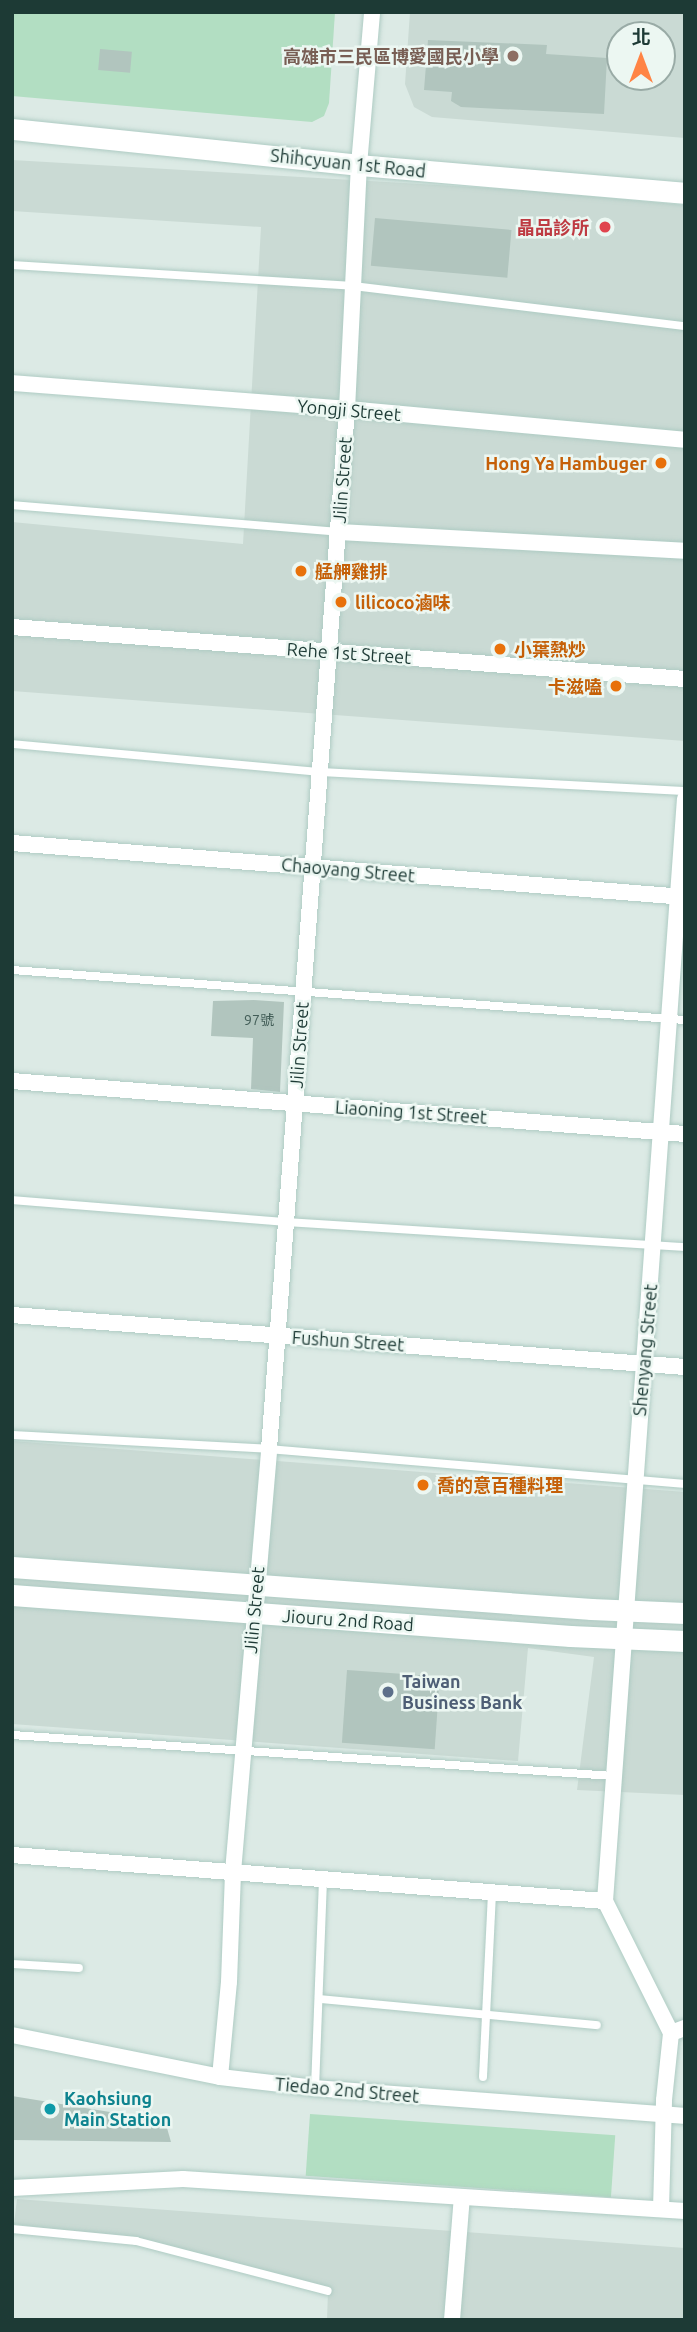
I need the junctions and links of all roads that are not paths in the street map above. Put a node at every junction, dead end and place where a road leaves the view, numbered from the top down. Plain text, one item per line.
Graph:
1 (372, 12) edge
2 (12, 128) edge
3 (359, 165) junction
4 (685, 193) edge
5 (12, 265) edge
6 (353, 286) junction
7 (685, 326) edge
8 (12, 383) edge
9 (347, 409) junction
10 (685, 440) edge
11 (12, 505) edge
12 (338, 532) junction
13 (685, 551) edge
14 (12, 627) edge
15 (329, 652) junction
16 (685, 679) edge
17 (12, 744) edge
18 (320, 772) junction
19 (685, 791) edge
20 (685, 799) edge
21 (12, 843) edge
22 (313, 867) junction
23 (681, 896) edge
24 (12, 970) edge
25 (303, 989) junction
26 (677, 1019) edge
27 (12, 1082) edge
28 (295, 1103) junction
29 (662, 1132) junction
30 (685, 1134) edge
31 (12, 1200) edge
32 (286, 1222) junction
33 (654, 1245) junction
34 (685, 1247) edge
35 (12, 1315) edge
36 (277, 1336) junction
37 (644, 1364) junction
38 (685, 1367) edge
39 (12, 1434) edge
40 (269, 1449) junction
41 (633, 1481) junction
42 (685, 1484) edge
43 (12, 1567) edge
44 (256, 1585) junction
45 (12, 1595) edge
46 (626, 1610) junction
47 (254, 1613) junction
48 (685, 1613) edge
49 (624, 1638) junction
50 (685, 1641) edge
51 (12, 1735) edge
52 (243, 1749) junction
53 (613, 1776) junction
54 (12, 1855) edge
55 (233, 1872) junction
56 (323, 1880) junction
57 (492, 1895) junction
58 (605, 1901) junction
59 (12, 1964) edge
60 (79, 1968) dead end
61 (320, 2000) junction
62 (485, 2015) junction
63 (597, 2025) dead end
64 (678, 2030) edge
65 (12, 2035) edge
66 (220, 2077) junction
67 (483, 2077) dead end
68 (314, 2088) junction
69 (664, 2115) junction
70 (685, 2116) edge
71 (12, 2188) edge
72 (462, 2197) junction
73 (12, 2199) edge
74 (661, 2209) junction
75 (685, 2211) edge
76 (12, 2228) edge
77 (328, 2291) dead end
78 (453, 2320) edge

1 - 3 street, Jilin Street
2 - 3 street, Shihcyuan 1st Road
3 - 4 street, Shihcyuan 1st Road
3 - 6 street, Jilin Street
5 - 6 lane
6 - 7 lane
6 - 9 street, Jilin Street
8 - 9 street, Yongji Street
9 - 10 street, Yongji Street
9 - 12 street, Jilin Street
11 - 12 lane
12 - 13 street
12 - 15 street, Jilin Street
14 - 15 street, Rehe 1st Street
15 - 16 street, Rehe 1st Street
15 - 18 street, Jilin Street
17 - 18 lane
18 - 19 lane
18 - 22 street, Jilin Street
20 - 23 street, Shenyang Street
21 - 22 street, Chaoyang Street
22 - 23 street, Chaoyang Street
22 - 25 street, Jilin Street
23 - 26 street, Shenyang Street
24 - 25 lane
25 - 26 lane
25 - 28 street, Jilin Street
26 - 29 street, Shenyang Street
27 - 28 street, Liaoning 1st Street
28 - 29 street, Liaoning 1st Street
28 - 32 street, Jilin Street
29 - 30 street, Liaoning 1st Street
29 - 33 street, Shenyang Street
31 - 32 lane
32 - 33 lane
32 - 36 street, Jilin Street
33 - 34 lane
33 - 37 street, Shenyang Street
35 - 36 street, Fushun Street
36 - 37 street, Fushun Street
36 - 40 street, Jilin Street
37 - 38 street, Fushun Street
37 - 41 street, Shenyang Street
39 - 40 lane
40 - 41 lane
40 - 44 street, Jilin Street
41 - 42 lane
41 - 46 street, Shenyang Street
43 - 44 street, Jiouru 2nd Road
44 - 46 street, Jiouru 2nd Road
44 - 47 street, Jilin Street
45 - 47 street, Jiouru 2nd Road
46 - 48 street, Jiouru 2nd Road
46 - 49 street, Shenyang Street
47 - 49 street, Jiouru 2nd Road
47 - 52 street, Jilin Street
49 - 50 street, Jiouru 2nd Road
49 - 53 street, Shenyang Street
51 - 52 lane
52 - 53 lane
52 - 55 street, Jilin Street
53 - 58 street, Shenyang Street
54 - 55 street
55 - 56 street
55 - 66 street, Jilin Street
56 - 57 street
56 - 61 lane
57 - 58 street
57 - 62 lane
58 - 64 street
59 - 60 lane
61 - 62 lane
61 - 68 lane
62 - 63 lane
62 - 67 lane
64 - 69 street
65 - 66 street, Tiedao 2nd Street
66 - 68 street, Tiedao 2nd Street
68 - 69 street, Tiedao 2nd Street
69 - 70 street, Tiedao 2nd Street
69 - 74 street
71 - 72 street
71 - 73 street
72 - 74 street
72 - 78 street
74 - 75 street
76 - 77 lane

